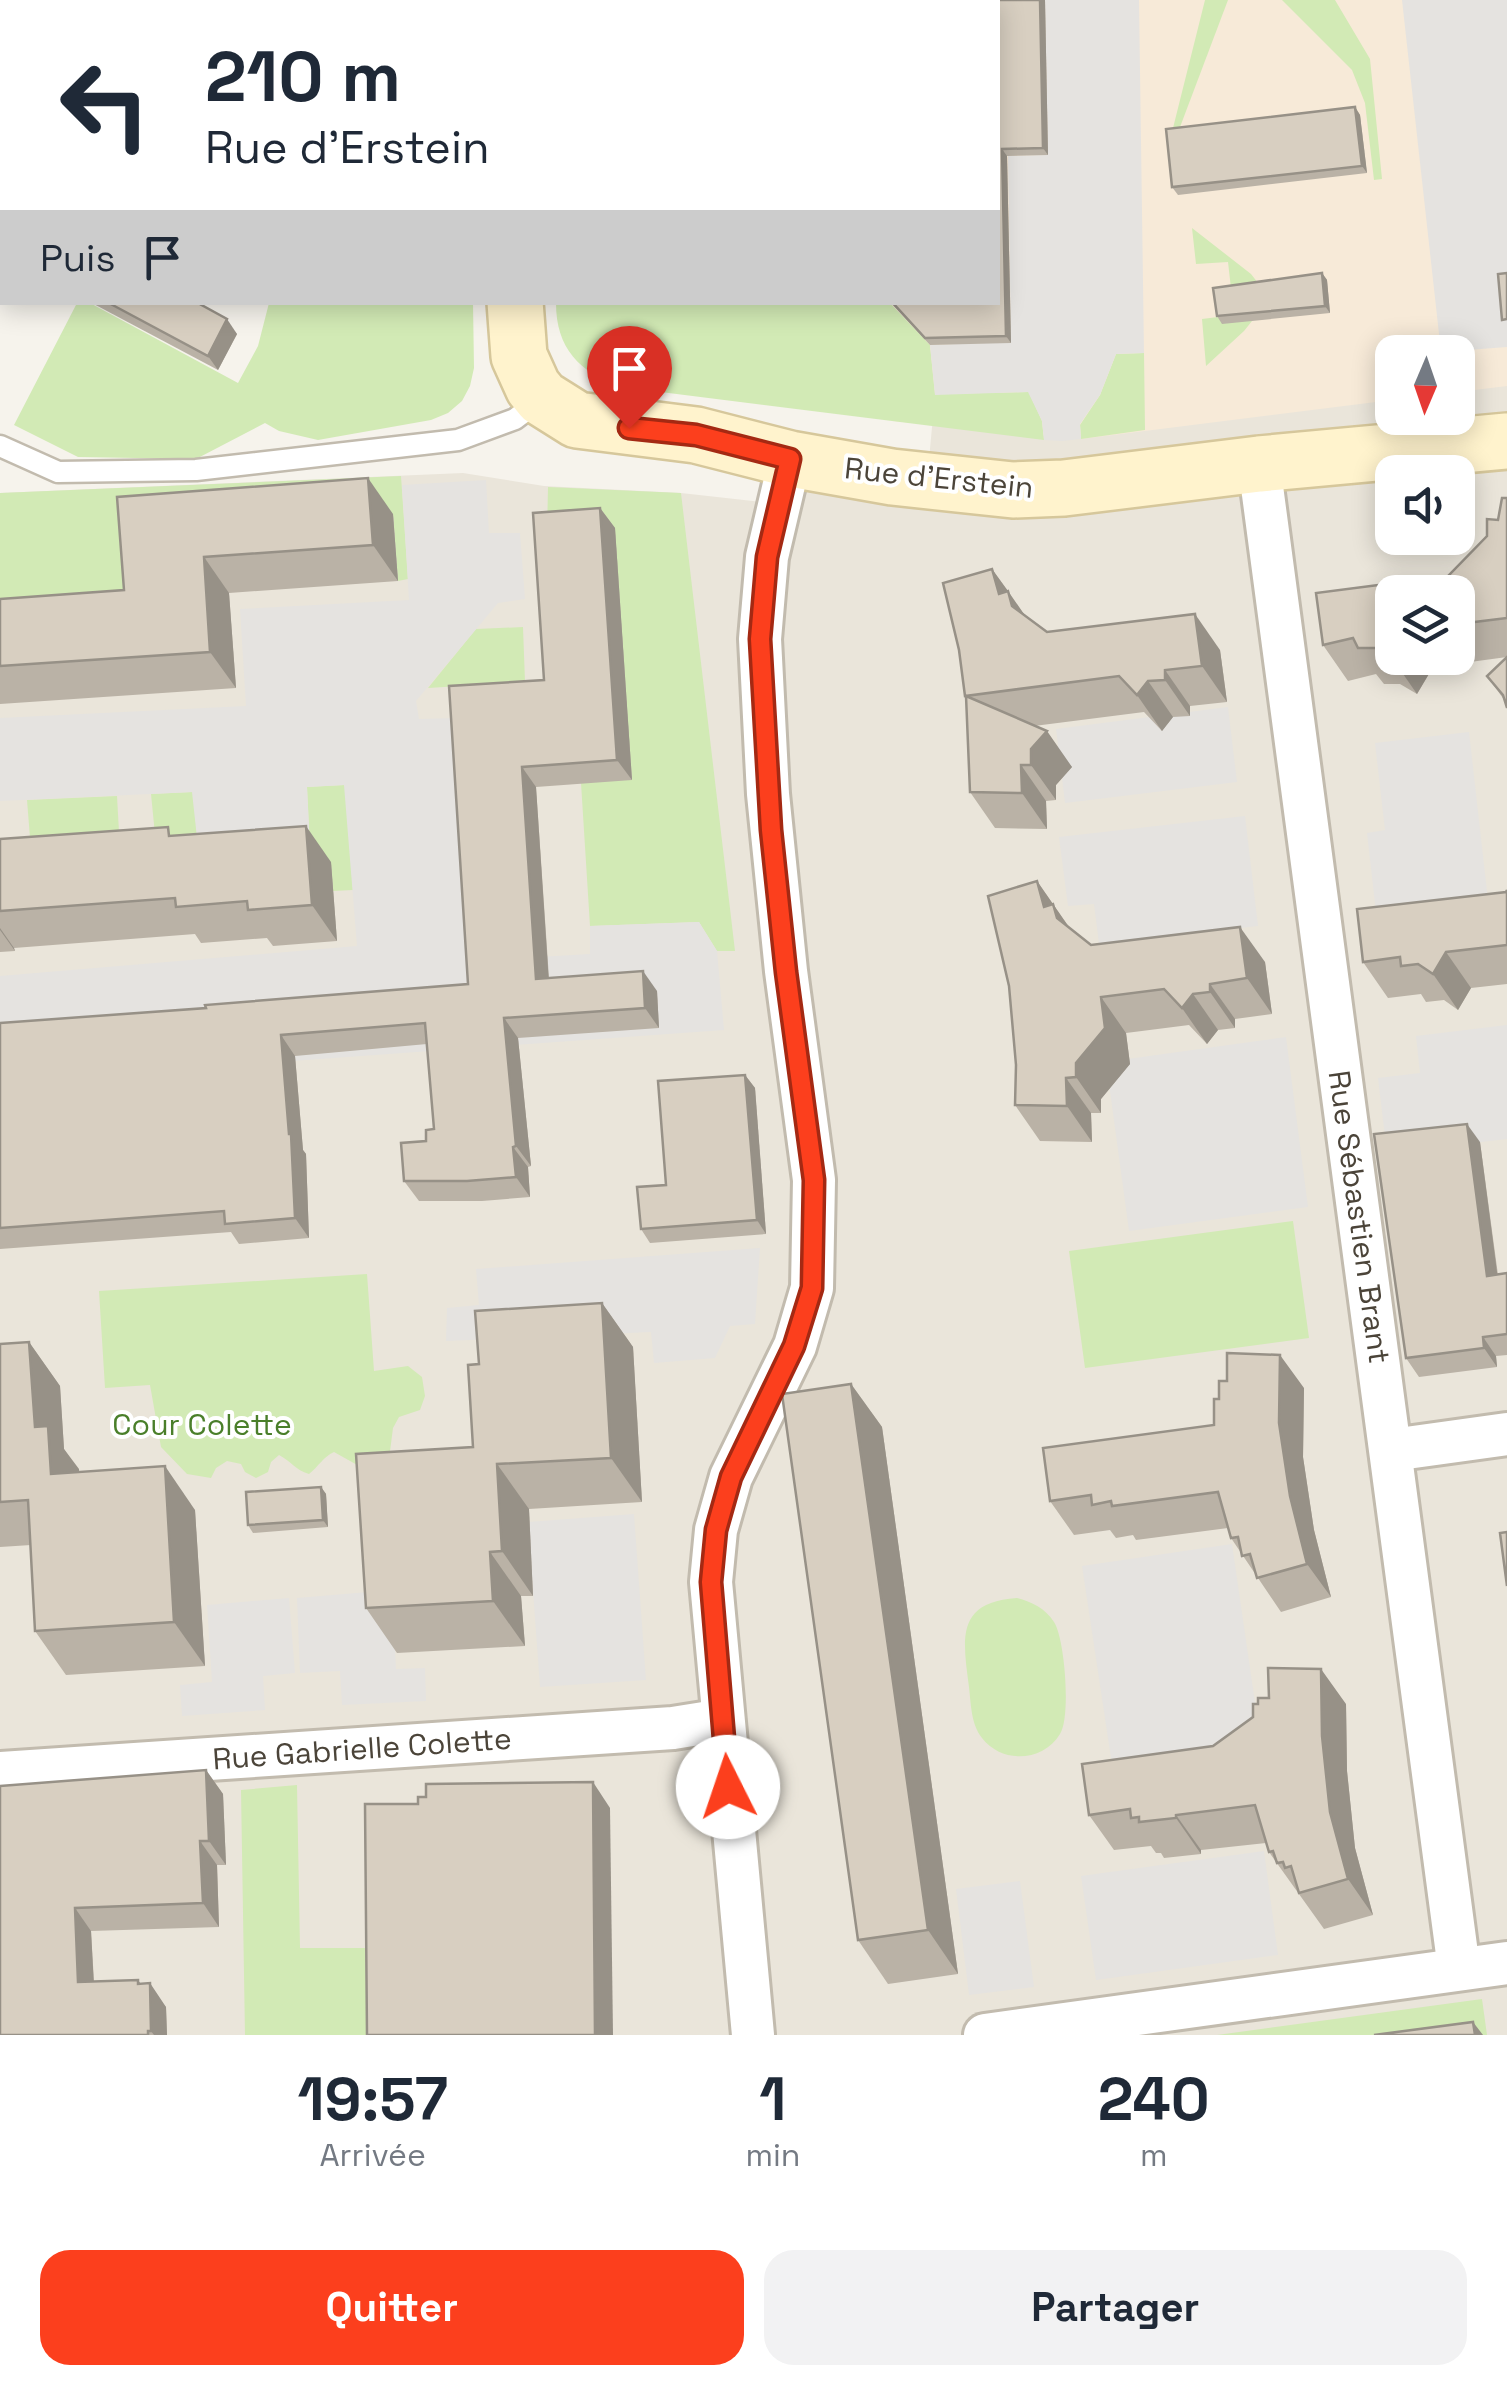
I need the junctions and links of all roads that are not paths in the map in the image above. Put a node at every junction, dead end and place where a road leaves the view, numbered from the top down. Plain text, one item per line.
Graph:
1 (515, 305) edge
2 (542, 398) junction
3 (1507, 441) edge
4 (0, 446) edge
5 (790, 459) junction
6 (1258, 464) junction
7 (1507, 1434) edge
8 (1392, 1450) junction
9 (723, 1720) junction
10 (0, 1773) edge
11 (1507, 1963) edge
12 (1459, 1969) junction
13 (752, 2035) edge
14 (985, 2035) edge

1 - 2 street
2 - 4 lane
2 - 5 street, Rue d'Erstein
3 - 6 street, Rue d'Erstein
5 - 6 street, Rue d'Erstein
5 - 9 street
6 - 8 street, Rue Sébastien Brant
7 - 8 street
8 - 12 street, Rue Sébastien Brant
9 - 10 street, Rue Gabrielle Colette
9 - 13 street
11 - 12 street
12 - 14 street

